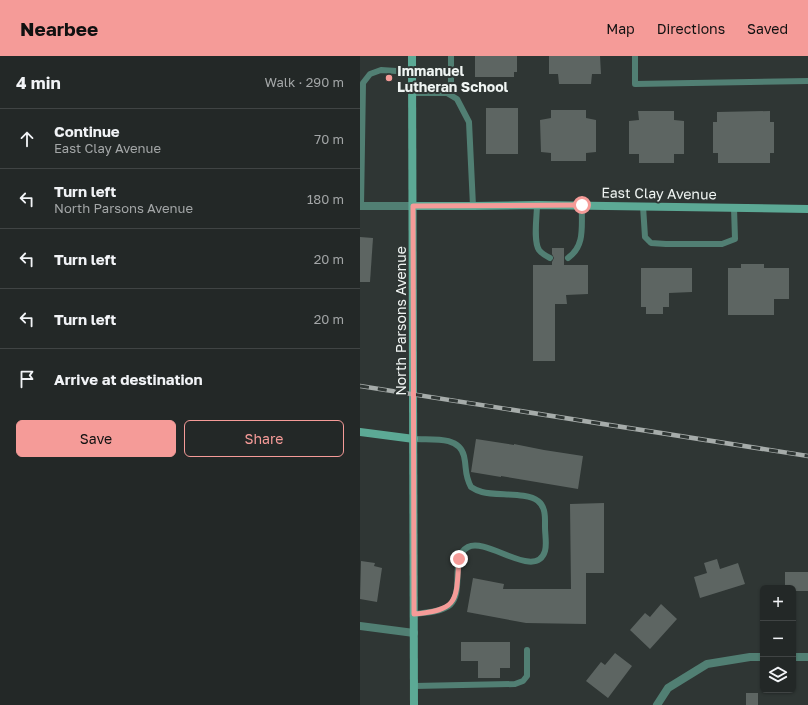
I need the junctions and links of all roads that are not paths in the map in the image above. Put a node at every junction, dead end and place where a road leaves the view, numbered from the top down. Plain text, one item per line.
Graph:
1 (412, 56) edge
2 (451, 56) edge
3 (635, 56) edge
4 (412, 72) junction
5 (808, 81) edge
6 (412, 92) junction
7 (447, 93) junction
8 (537, 205) junction
9 (582, 205) junction
10 (360, 206) edge
11 (413, 206) junction
12 (473, 206) junction
13 (643, 206) junction
14 (734, 208) junction
15 (808, 209) edge
16 (550, 258) dead end
17 (568, 258) dead end
18 (360, 432) edge
19 (414, 439) junction
20 (414, 614) junction
21 (360, 626) edge
22 (414, 633) junction
23 (527, 650) dead end
24 (760, 657) edge
25 (796, 657) edge
26 (808, 657) edge
27 (414, 686) junction
28 (414, 705) edge
29 (656, 705) edge

1 - 4 main road, North Parsons Avenue
2 - 7 lane
3 - 5 lane
4 - 6 main road, North Parsons Avenue
4 - 10 lane
6 - 7 lane
6 - 11 main road, North Parsons Avenue
7 - 12 lane
8 - 9 main road, East Clay Avenue
8 - 12 main road, East Clay Avenue
8 - 16 lane
9 - 13 main road, East Clay Avenue
9 - 17 lane
10 - 11 street
11 - 12 main road, East Clay Avenue
11 - 19 main road, North Parsons Avenue
13 - 14 main road, East Clay Avenue
13 - 14 lane
14 - 15 main road, East Clay Avenue
18 - 19 main road
19 - 20 main road, North Parsons Avenue
19 - 20 lane
20 - 22 main road, North Parsons Avenue
21 - 22 street
22 - 27 main road, North Parsons Avenue
23 - 27 lane
24 - 29 street
25 - 26 street
27 - 28 main road, North Parsons Avenue

